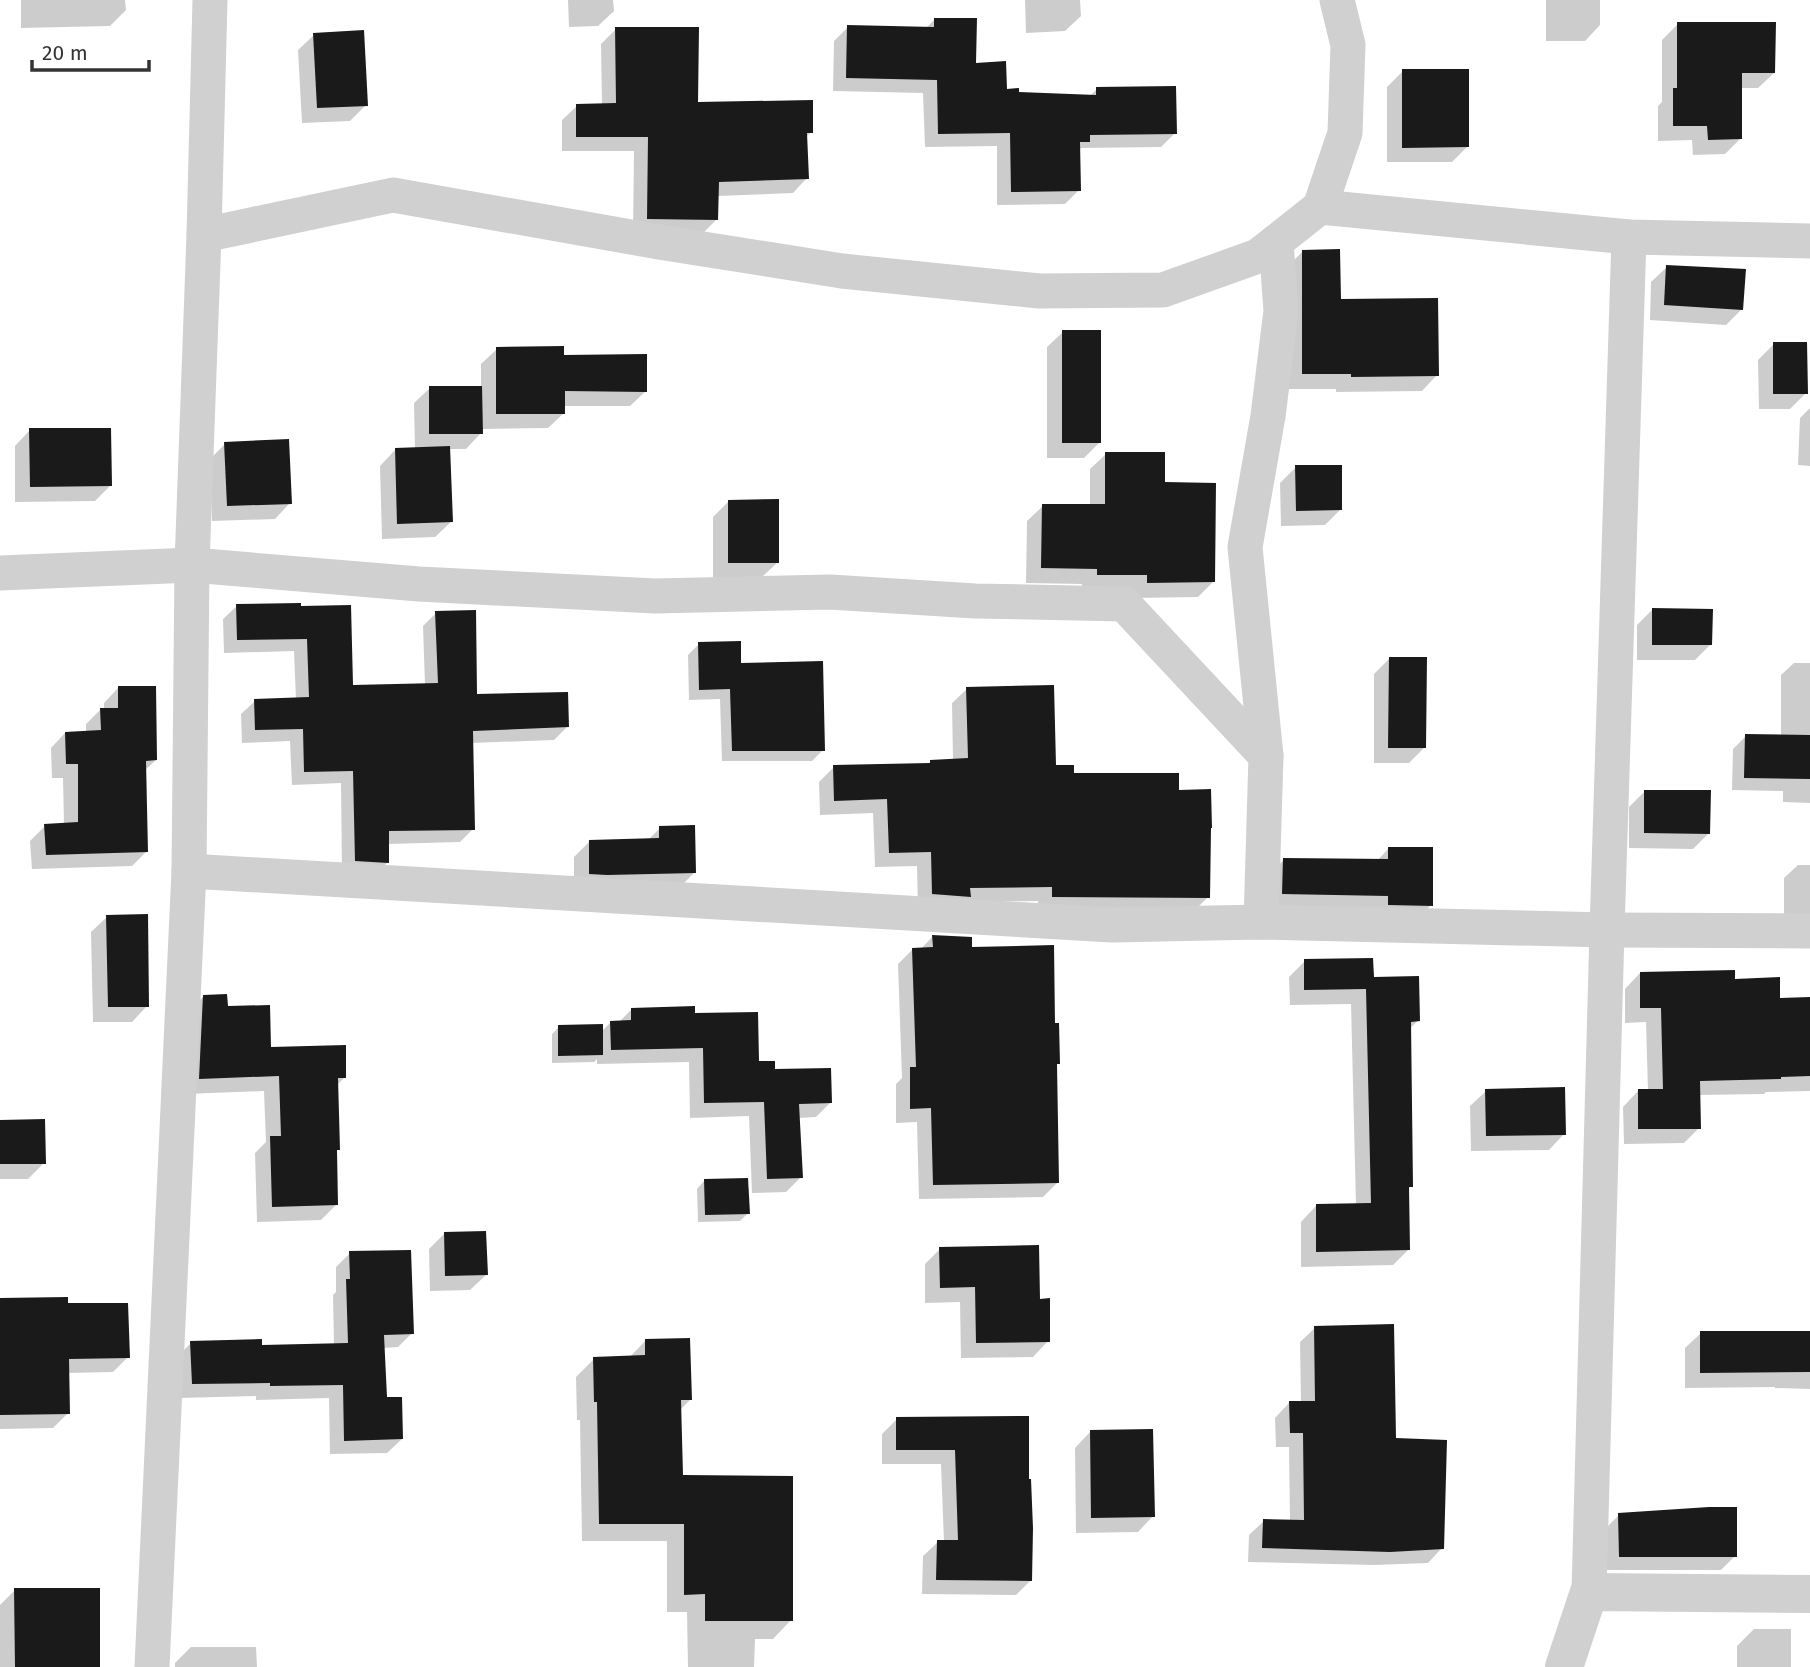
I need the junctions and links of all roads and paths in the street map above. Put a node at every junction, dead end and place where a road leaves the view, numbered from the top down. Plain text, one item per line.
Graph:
1 (210, 0) edge
2 (1337, 0) edge
3 (1320, 207) junction
4 (204, 235) junction
5 (1629, 237) junction
6 (1810, 241) edge
7 (1276, 242) junction
8 (192, 565) junction
9 (0, 573) edge
10 (1266, 756) junction
11 (189, 871) junction
12 (1261, 922) junction
13 (1607, 930) junction
14 (1810, 931) edge
15 (1589, 1592) junction
16 (1810, 1594) edge
17 (152, 1667) edge
18 (1564, 1667) edge

1 - 4 street
2 - 3 street
3 - 5 street
3 - 7 street
4 - 7 street
4 - 8 street
5 - 6 street
5 - 13 street
7 - 10 street
8 - 9 street
8 - 10 street
8 - 11 street
10 - 12 street
11 - 12 street
11 - 17 street
12 - 13 street
13 - 14 street
13 - 15 street
15 - 16 street
15 - 18 street

